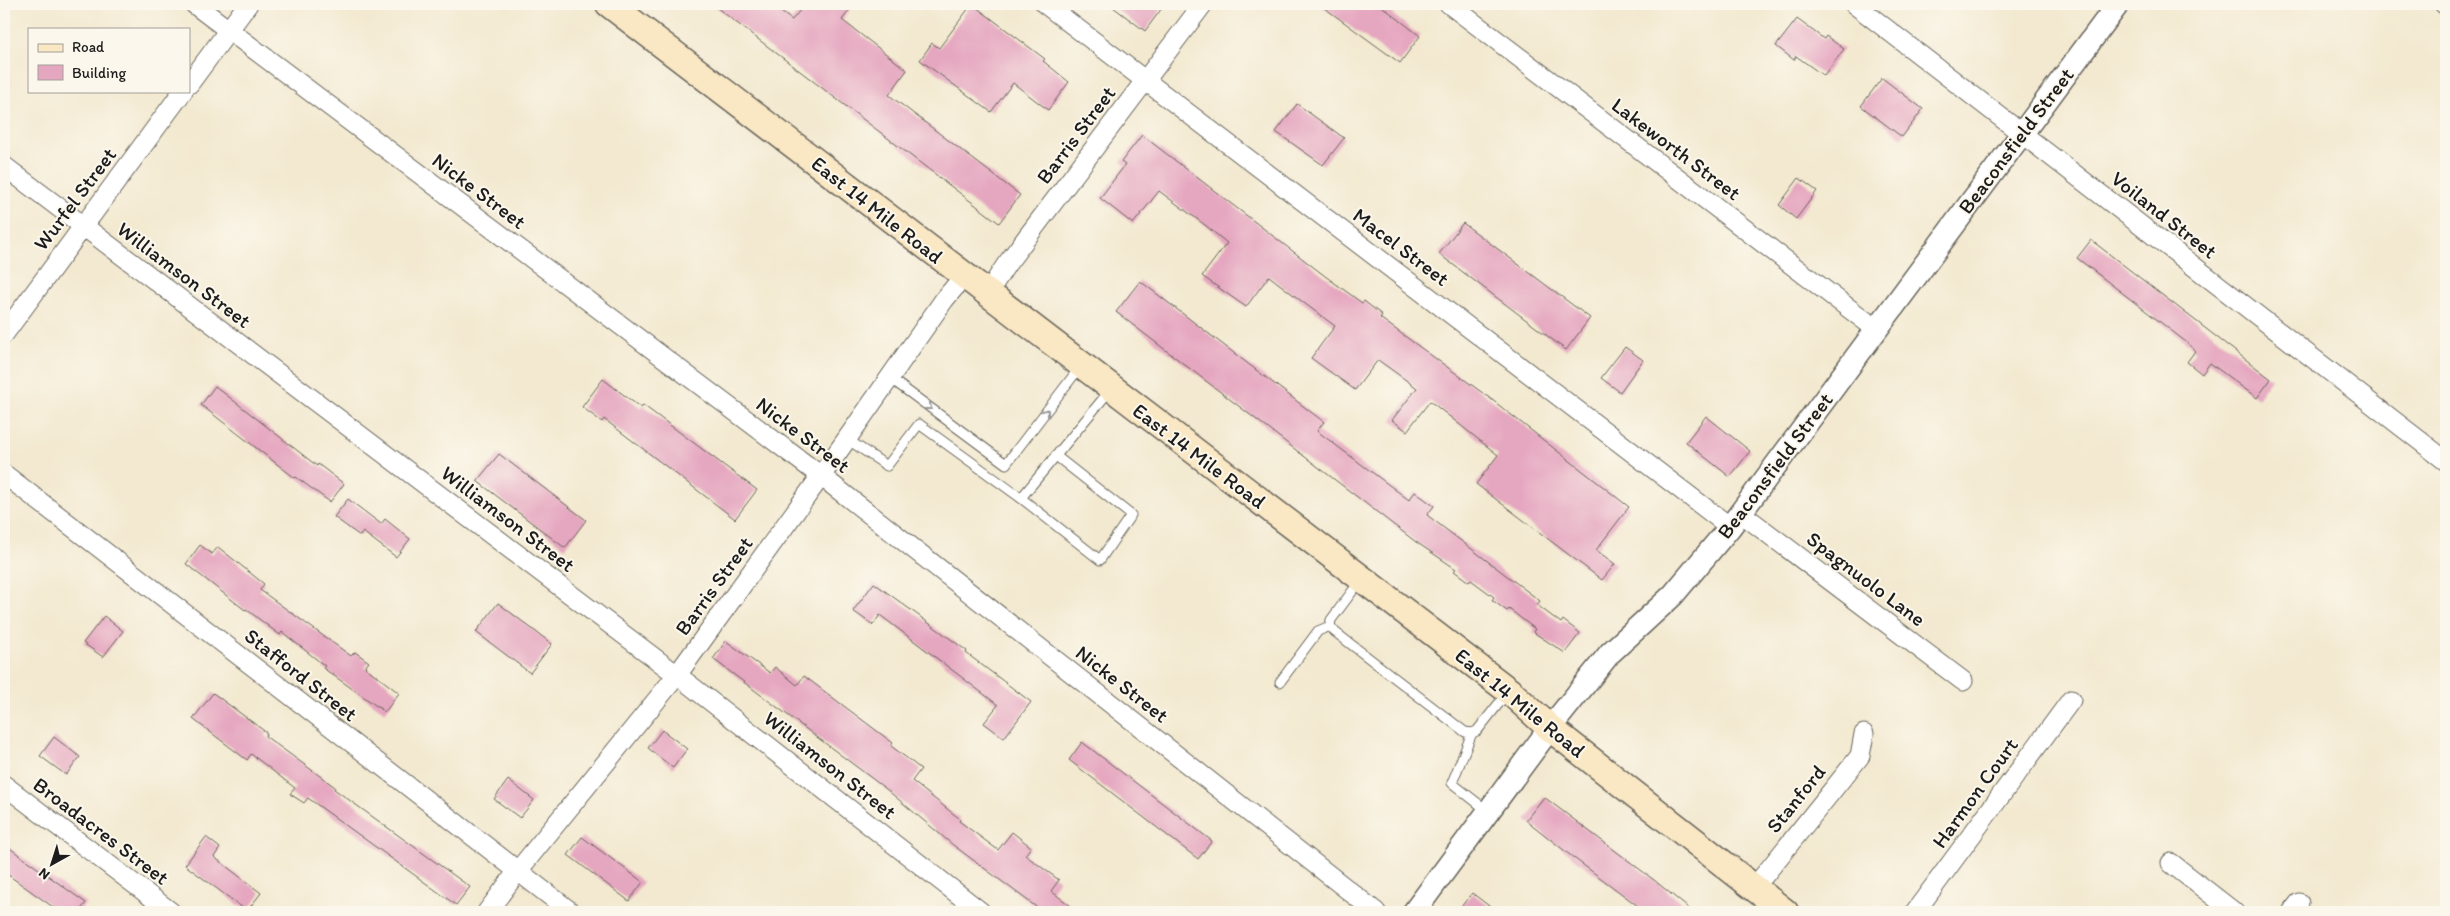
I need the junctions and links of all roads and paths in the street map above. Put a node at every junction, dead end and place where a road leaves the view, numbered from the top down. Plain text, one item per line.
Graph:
1 (194, 4) edge
2 (248, 4) edge
3 (609, 4) edge
4 (1045, 4) edge
5 (1203, 4) edge
6 (1449, 4) edge
7 (1854, 4) edge
8 (2118, 4) edge
9 (228, 30) junction
10 (1145, 80) junction
11 (190, 83) edge
12 (182, 92) edge
13 (2022, 134) junction
14 (4, 166) edge
15 (83, 227) junction
16 (964, 276) junction
17 (987, 294) junction
18 (1876, 329) junction
19 (4, 334) edge
20 (1081, 366) junction
21 (890, 378) junction
22 (1112, 389) junction
23 (847, 439) junction
24 (1056, 456) junction
25 (2446, 461) edge
26 (4, 474) edge
27 (821, 476) junction
28 (1022, 498) junction
29 (1736, 520) junction
30 (1360, 580) junction
31 (1330, 626) junction
32 (677, 675) junction
33 (1963, 681) dead end
34 (1280, 682) dead end
35 (1508, 691) junction
36 (2071, 700) dead end
37 (1550, 728) junction
38 (1472, 734) junction
39 (1864, 734) dead end
40 (4, 785) edge
41 (1489, 812) junction
42 (2171, 863) dead end
43 (517, 872) junction
44 (1754, 888) junction
45 (170, 912) edge
46 (487, 912) edge
47 (570, 912) edge
48 (981, 912) edge
49 (1376, 912) edge
50 (1414, 912) edge
51 (1785, 912) edge
52 (1915, 912) edge
53 (2234, 912) edge

1 - 9 street, Nicke Street
2 - 9 street
3 - 16 main road, East 14 Mile Road
4 - 10 street, Macel Street
5 - 10 street, Barris Street
6 - 18 street, Lakeworth Street
7 - 13 street, Voiland Street
8 - 13 street, Beaconsfield Street
9 - 11 street
9 - 27 street, Nicke Street
10 - 17 street, Barris Street
10 - 29 street, Macel Street
12 - 15 street, Wurfel Street
13 - 18 street, Beaconsfield Street
13 - 25 street, Voiland Street
14 - 15 street, Williamson Street
15 - 19 street, Wurfel Street
15 - 32 street, Williamson Street
16 - 17 main road, East 14 Mile Road
16 - 21 street, Barris Street
17 - 20 main road, East 14 Mile Road
18 - 29 street, Beaconsfield Street
21 -> 20 lane
20 - 22 main road, East 14 Mile Road
21 - 23 street, Barris Street
22 - 24 lane
22 - 30 main road, East 14 Mile Road
23 - 27 street, Barris Street
23 - 28 lane
24 - 28 lane
24 - 28 lane
26 - 43 street, Stafford Street
27 - 32 street, Barris Street
27 - 49 street, Nicke Street
29 - 33 street, Spagnuolo Lane
29 - 37 street, Beaconsfield Street
30 - 31 lane
30 - 35 main road, East 14 Mile Road
31 - 34 lane
31 - 38 lane
32 - 43 street, Barris Street
32 - 48 street, Williamson Street
35 - 37 main road, East 14 Mile Road
35 - 38 lane
36 - 52 street, Harmon Court
37 - 41 street, Beaconsfield Street
37 - 44 main road, East 14 Mile Road
38 - 41 lane
39 - 44 street, Stanford
40 - 45 street, Broadacres Street
41 - 50 street, Beaconsfield Street
42 - 53 street
43 - 46 street, Barris Street
43 - 47 street, Stafford Street
44 - 51 main road, East 14 Mile Road

